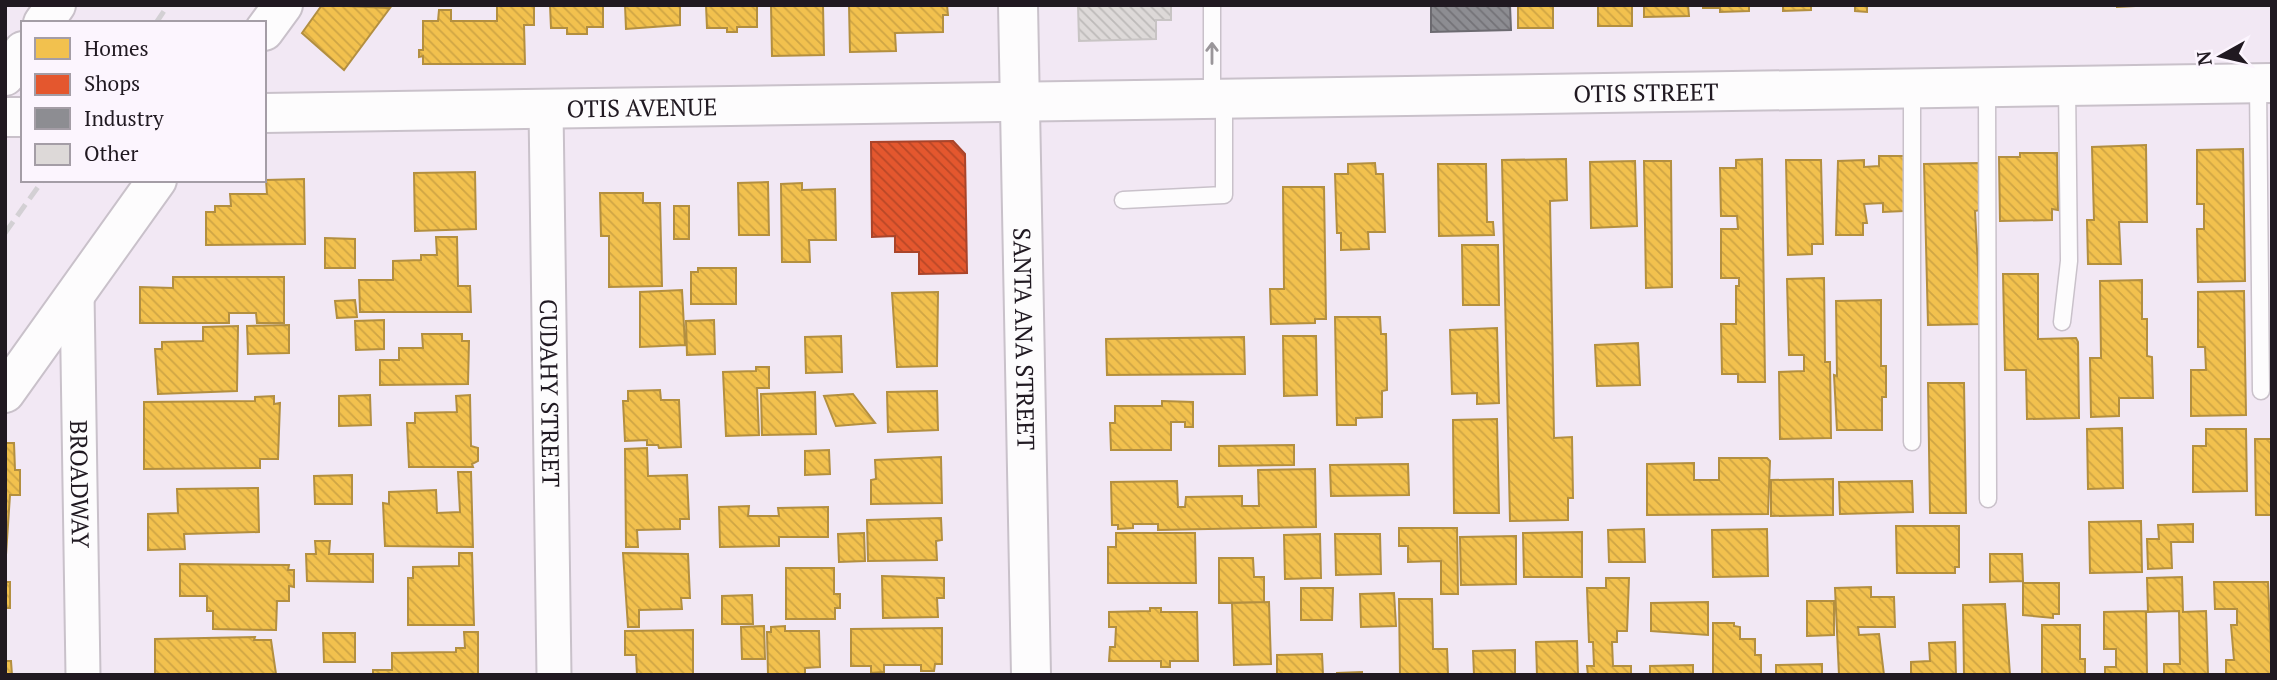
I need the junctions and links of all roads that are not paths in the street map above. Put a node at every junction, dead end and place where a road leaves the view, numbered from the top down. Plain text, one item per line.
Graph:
1 (56, 5) edge
2 (283, 5) edge
3 (1018, 5) edge
4 (1212, 5) edge
5 (44, 21) edge
6 (266, 28) edge
7 (21, 54) edge
8 (5, 76) edge
9 (2265, 83) edge
10 (2067, 86) junction
11 (1987, 88) junction
12 (1912, 89) junction
13 (1218, 100) junction
14 (1019, 103) junction
15 (546, 109) junction
16 (266, 113) edge
17 (156, 182) edge
18 (1124, 200) dead end
19 (77, 293) junction
20 (2062, 322) dead end
21 (2261, 391) dead end
22 (5, 393) edge
23 (1912, 442) dead end
24 (1988, 499) dead end
25 (83, 675) edge
26 (554, 675) edge
27 (1031, 675) edge

1 - 5 street
2 - 6 street
3 - 14 street, SANTA ANA STREET
13 -> 4 lane
7 - 8 street
9 - 10 street, OTIS STREET
9 - 21 lane
10 - 11 street, OTIS STREET
10 - 20 lane
11 - 12 street, OTIS STREET
11 - 24 lane
12 - 13 street, OTIS STREET
12 - 23 lane
13 - 14 street, OTIS STREET
13 - 18 lane
14 - 15 street, OTIS AVENUE
14 - 27 street, SANTA ANA STREET
15 - 16 street, OTIS AVENUE
15 - 26 street, CUDAHY STREET
17 - 19 street
19 - 22 street
19 - 25 street, BROADWAY

